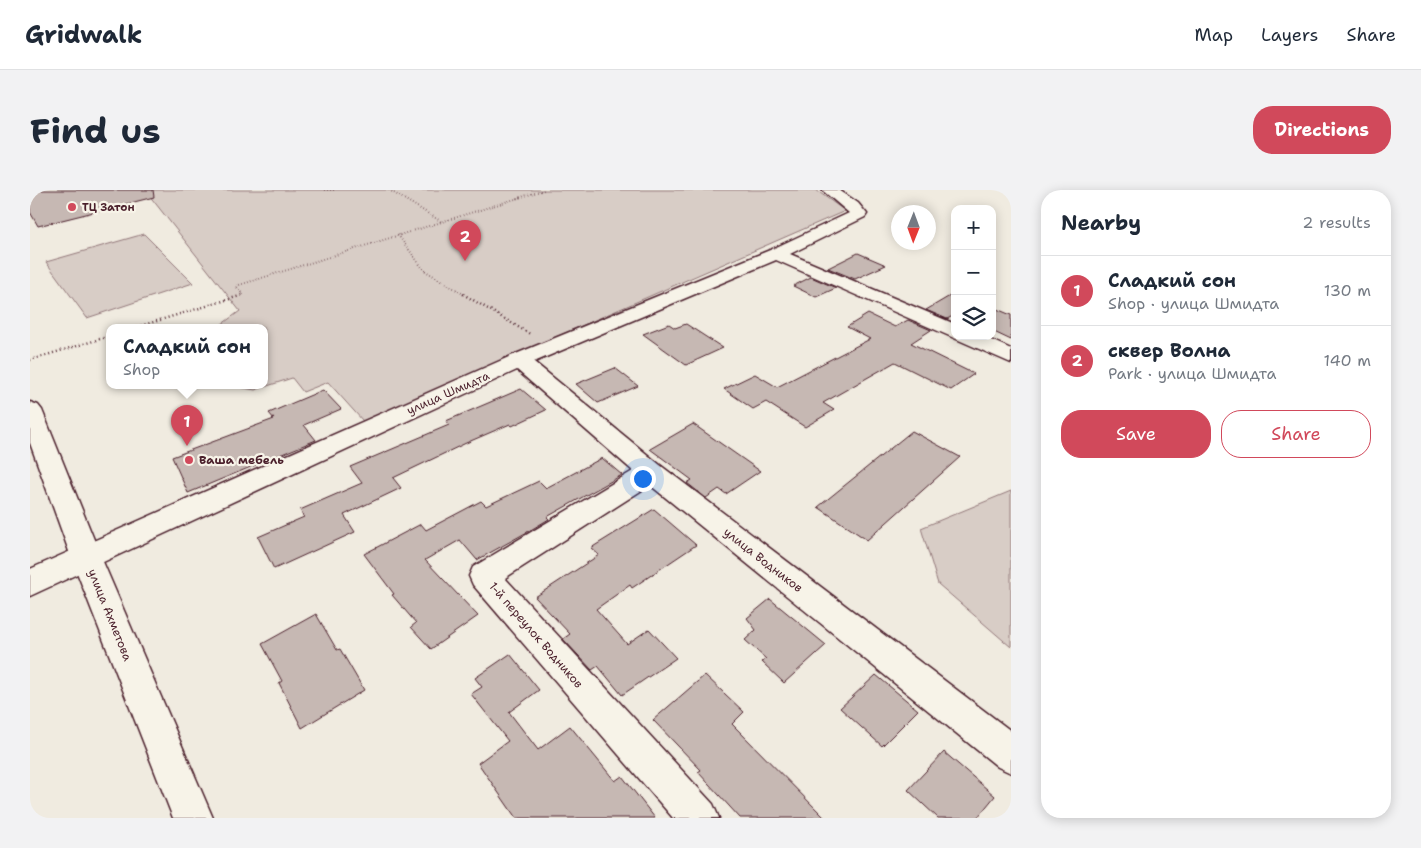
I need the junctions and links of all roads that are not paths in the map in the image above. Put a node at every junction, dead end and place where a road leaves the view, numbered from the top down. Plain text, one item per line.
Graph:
1 (829, 190) edge
2 (776, 254) junction
3 (951, 330) edge
4 (973, 340) edge
5 (1011, 357) edge
6 (519, 361) junction
7 (30, 410) edge
8 (651, 472) junction
9 (86, 557) junction
10 (30, 583) edge
11 (1011, 754) edge
12 (193, 818) edge
13 (699, 818) edge

1 - 2 street, улица Шмидта
2 - 3 street
2 - 6 street, улица Шмидта
4 - 5 street
6 - 8 street, улица Водников
6 - 9 street, улица Шмидта
7 - 9 street, улица Ахметова
8 - 11 street, улица Водников
8 - 13 street, 1-й переулок Водников
9 - 10 street, улица Шмидта
9 - 12 street, улица Ахметова

